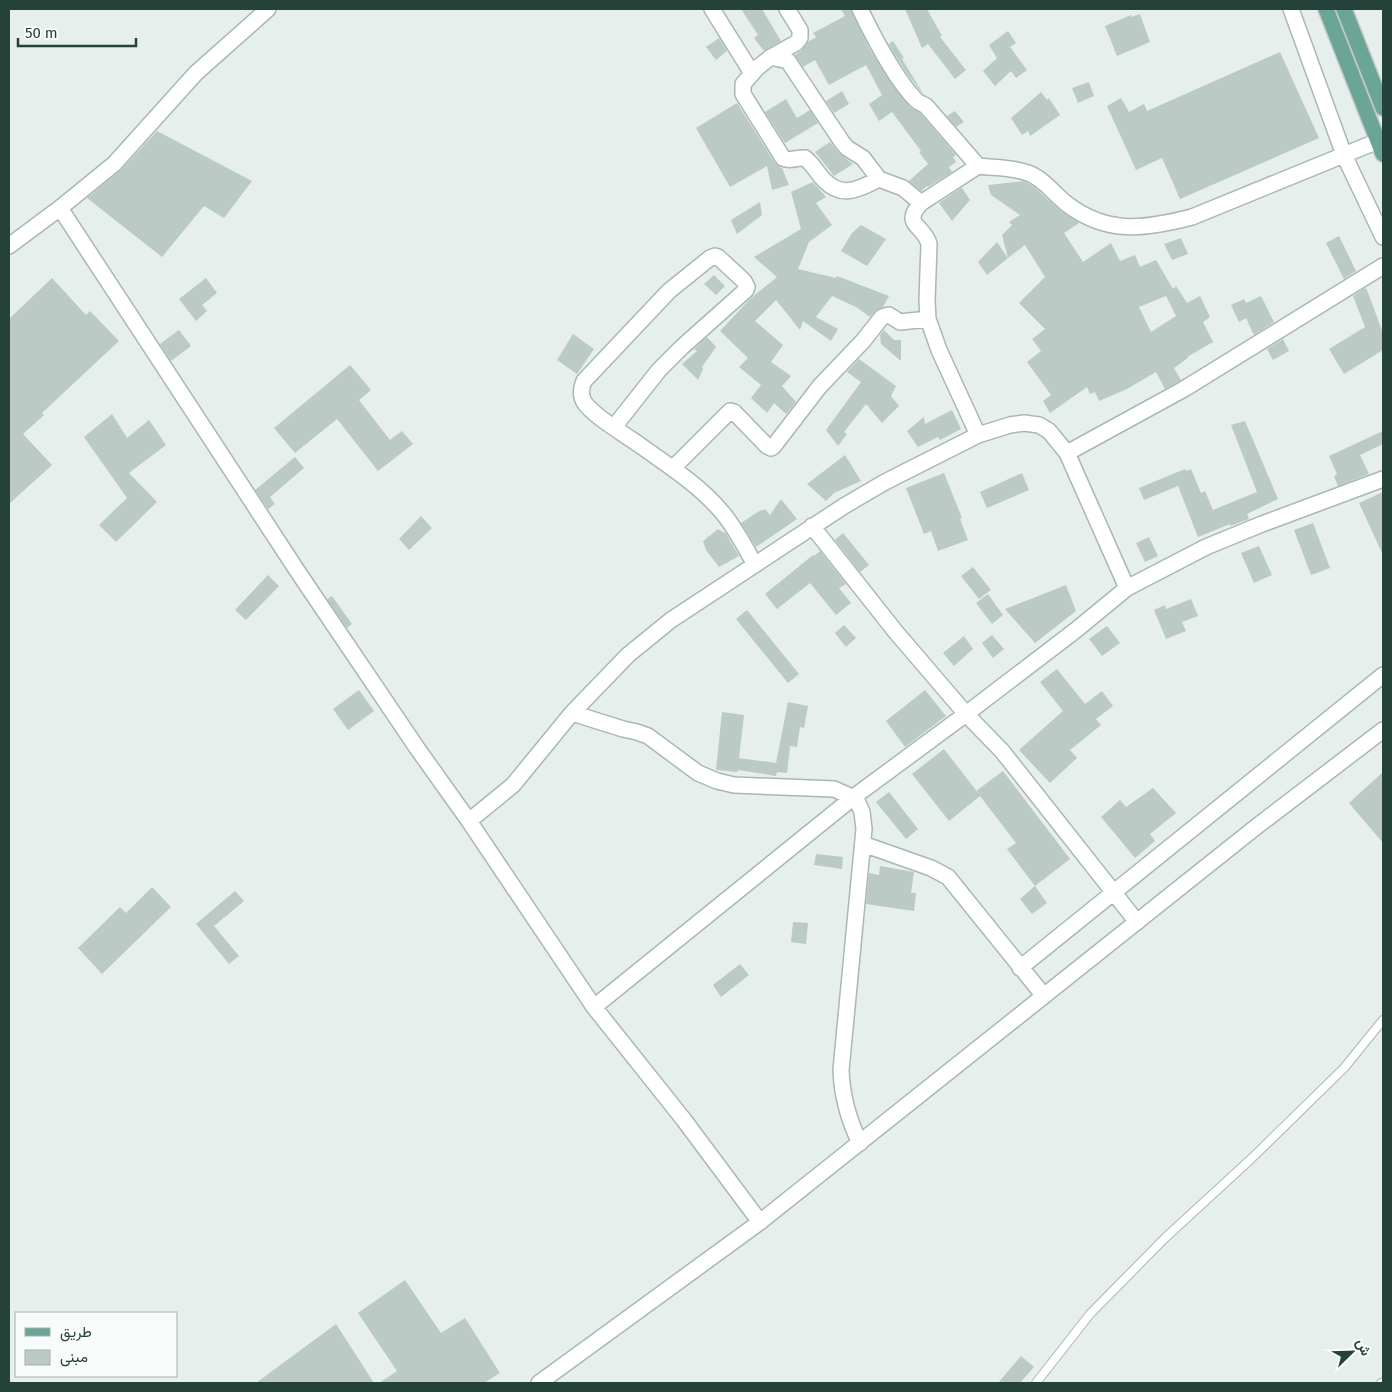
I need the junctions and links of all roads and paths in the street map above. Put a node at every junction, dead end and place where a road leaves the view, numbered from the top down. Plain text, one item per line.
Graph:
1 (268, 9) edge
2 (712, 9) edge
3 (788, 9) edge
4 (860, 9) edge
5 (1291, 9) edge
6 (1326, 9) edge
7 (1344, 9) edge
8 (770, 57) junction
9 (756, 68) junction
10 (1383, 108) edge
11 (1382, 145) edge
12 (1344, 155) junction
13 (978, 166) junction
14 (879, 179) junction
15 (921, 203) junction
16 (60, 208) junction
17 (1383, 237) edge
18 (9, 246) edge
19 (1383, 266) edge
20 (928, 319) junction
21 (614, 427) junction
22 (978, 435) junction
23 (1066, 453) junction
24 (673, 468) junction
25 (1383, 479) edge
26 (812, 526) junction
27 (755, 566) junction
28 (1127, 588) junction
29 (1383, 675) edge
30 (572, 713) junction
31 (966, 714) junction
32 (1383, 730) edge
33 (855, 796) junction
34 (469, 821) junction
35 (862, 844) junction
36 (1113, 893) junction
37 (1137, 922) junction
38 (1020, 968) junction
39 (1044, 996) junction
40 (594, 1007) junction
41 (1383, 1020) edge
42 (860, 1143) junction
43 (760, 1222) junction
44 (539, 1383) edge
45 (1036, 1383) edge

1 - 16 street
2 - 9 street
3 - 8 street
4 - 13 street
5 - 12 street
6 - 11 main road
7 - 10 main road
8 - 9 street
8 - 14 street
9 - 14 street
11 - 12 street
12 - 13 street
12 - 17 street
13 - 15 street
14 - 15 street
15 - 20 street
16 - 18 street
16 - 34 street
19 - 23 street
20 - 22 street
20 - 24 street
21 - 21 street
21 - 24 street
22 - 23 street
22 - 26 street
23 - 28 street
24 - 27 street
25 - 28 street
26 - 27 street
26 - 31 street
27 - 30 street
28 - 31 street
29 - 36 street
30 - 33 street
30 - 34 street
31 - 33 street
31 - 36 street
32 - 37 street
33 - 35 street
33 - 40 street
34 - 40 street
35 - 38 street
35 - 42 street
36 - 37 street
36 - 38 street
37 - 39 street
38 - 39 street
39 - 42 street
40 - 43 street
41 - 45 lane
42 - 43 street
43 - 44 street

